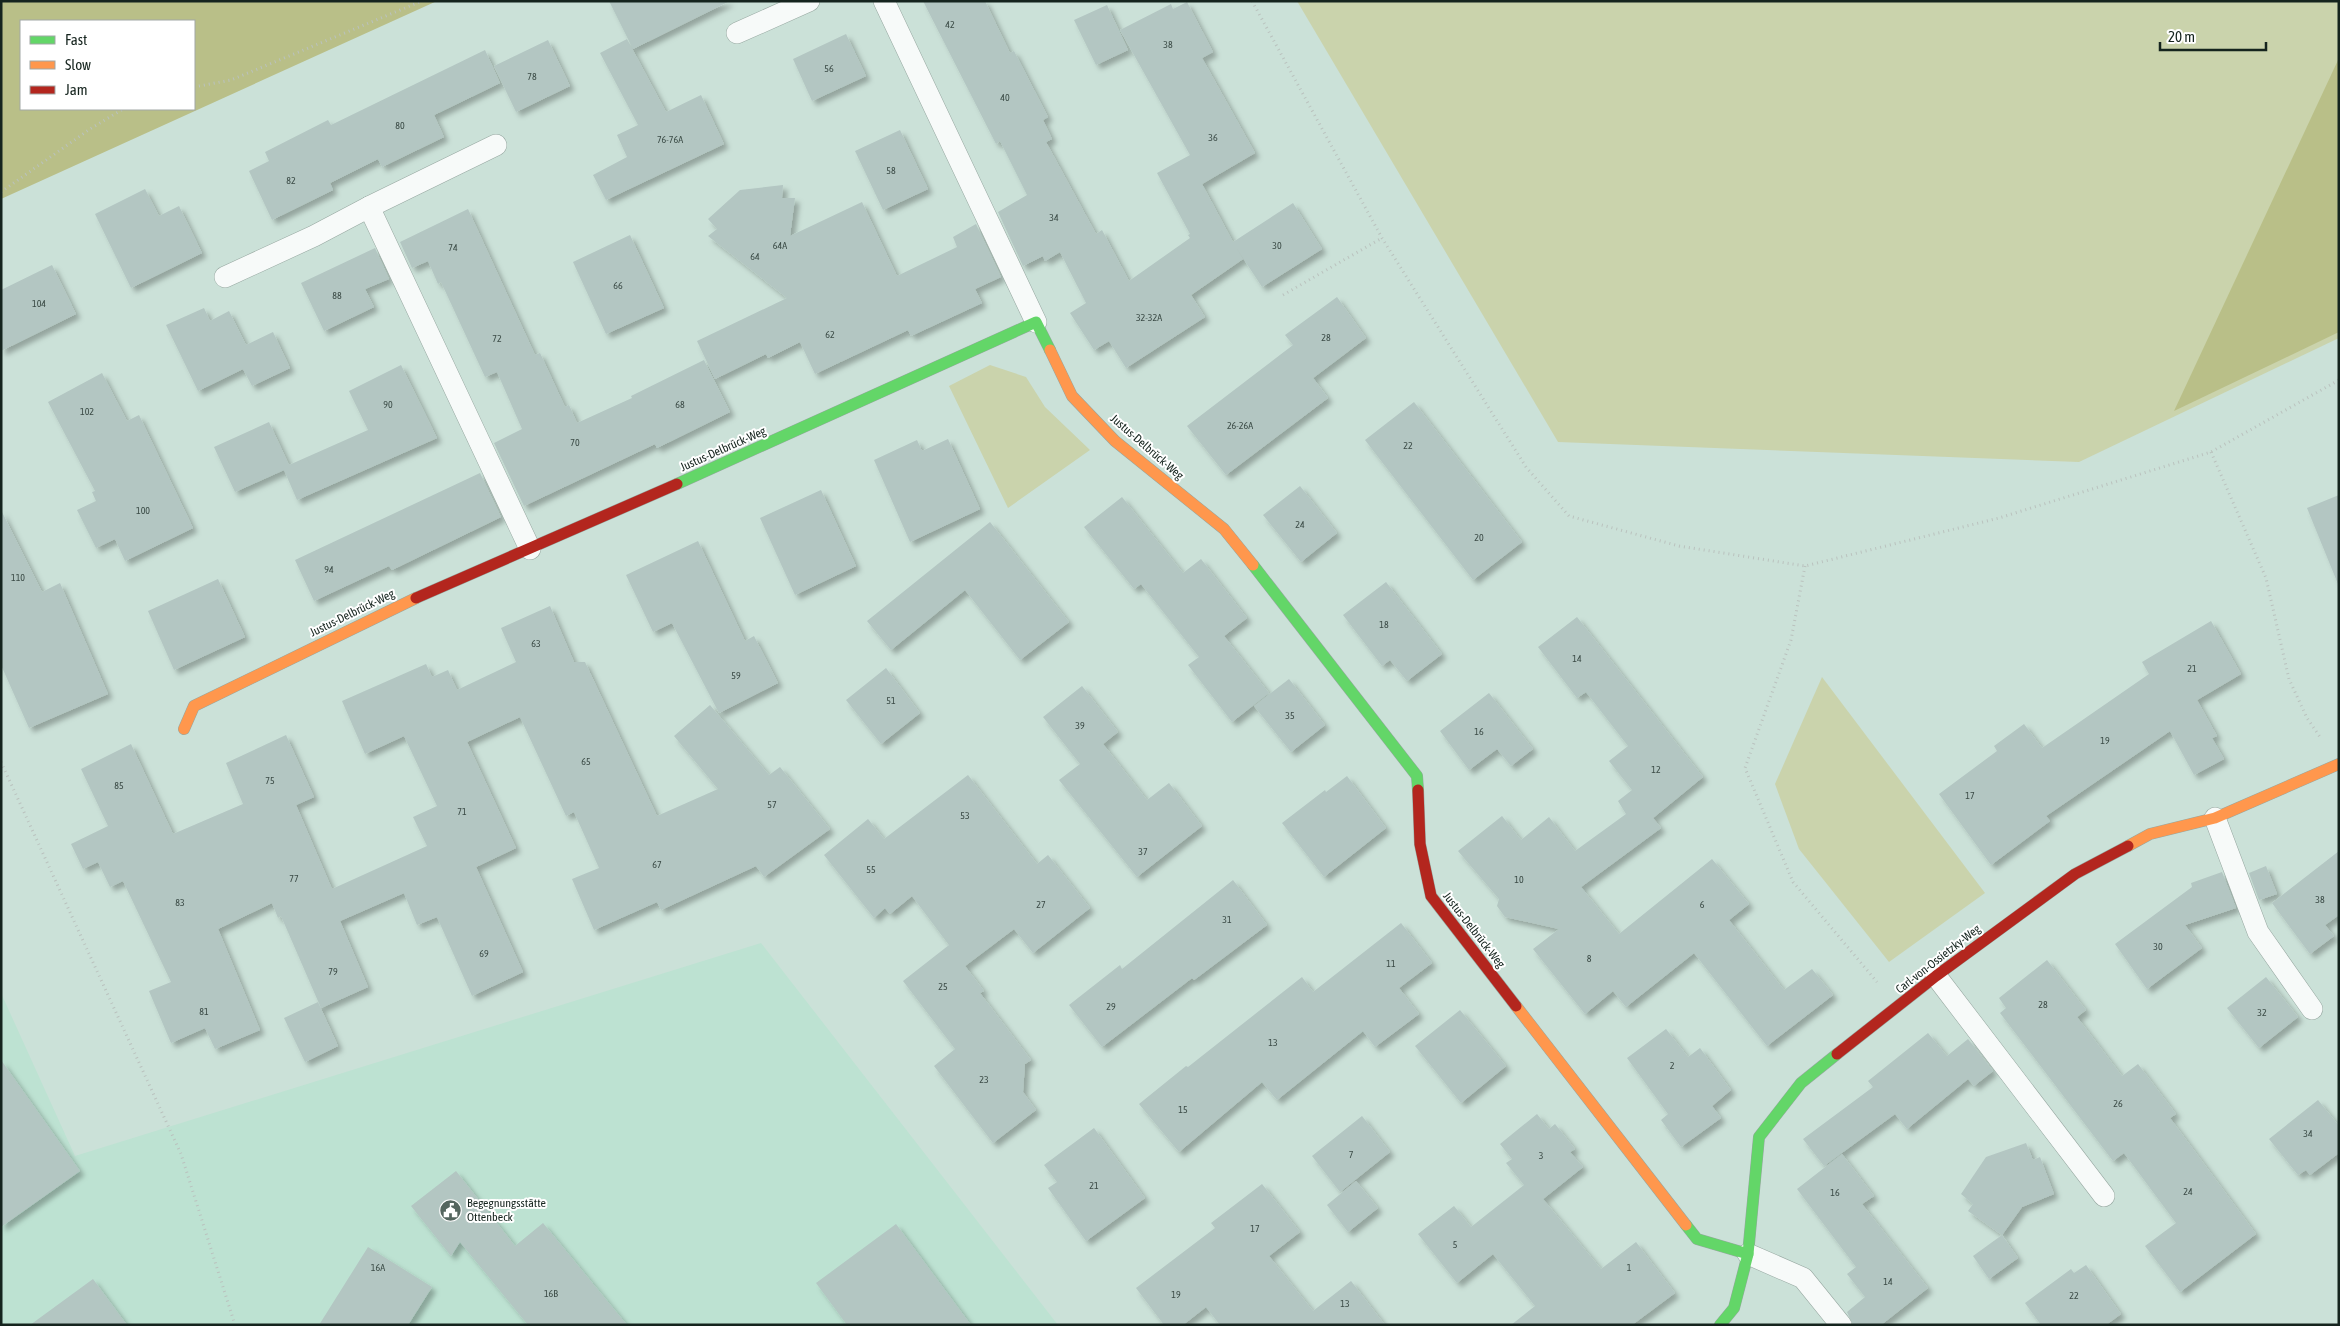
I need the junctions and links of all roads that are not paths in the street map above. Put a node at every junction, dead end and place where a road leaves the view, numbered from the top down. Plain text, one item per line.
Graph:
1 (809, 1) edge
2 (884, 1) edge
3 (737, 33) dead end
4 (496, 145) dead end
5 (369, 206) junction
6 (225, 277) dead end
7 (1036, 322) junction
8 (530, 549) junction
9 (184, 729) dead end
10 (2338, 765) edge
11 (2215, 818) junction
12 (1936, 976) junction
13 (2312, 1009) dead end
14 (2104, 1196) dead end
15 (1748, 1254) junction
16 (1720, 1325) edge
17 (1841, 1325) edge

1 - 3 lane
2 - 7 lane
4 - 5 lane
5 - 6 lane
5 - 8 lane
7 - 8 street, Justus-Delbrück-Weg
7 - 15 street, Justus-Delbrück-Weg
8 - 9 street, Justus-Delbrück-Weg
10 - 11 street, Carl-von-Ossietzky-Weg
11 - 12 street, Carl-von-Ossietzky-Weg
11 - 13 lane
12 - 14 lane
12 - 15 street, Carl-von-Ossietzky-Weg
15 - 16 street, Carl-von-Ossietzky-Weg
15 - 17 lane

